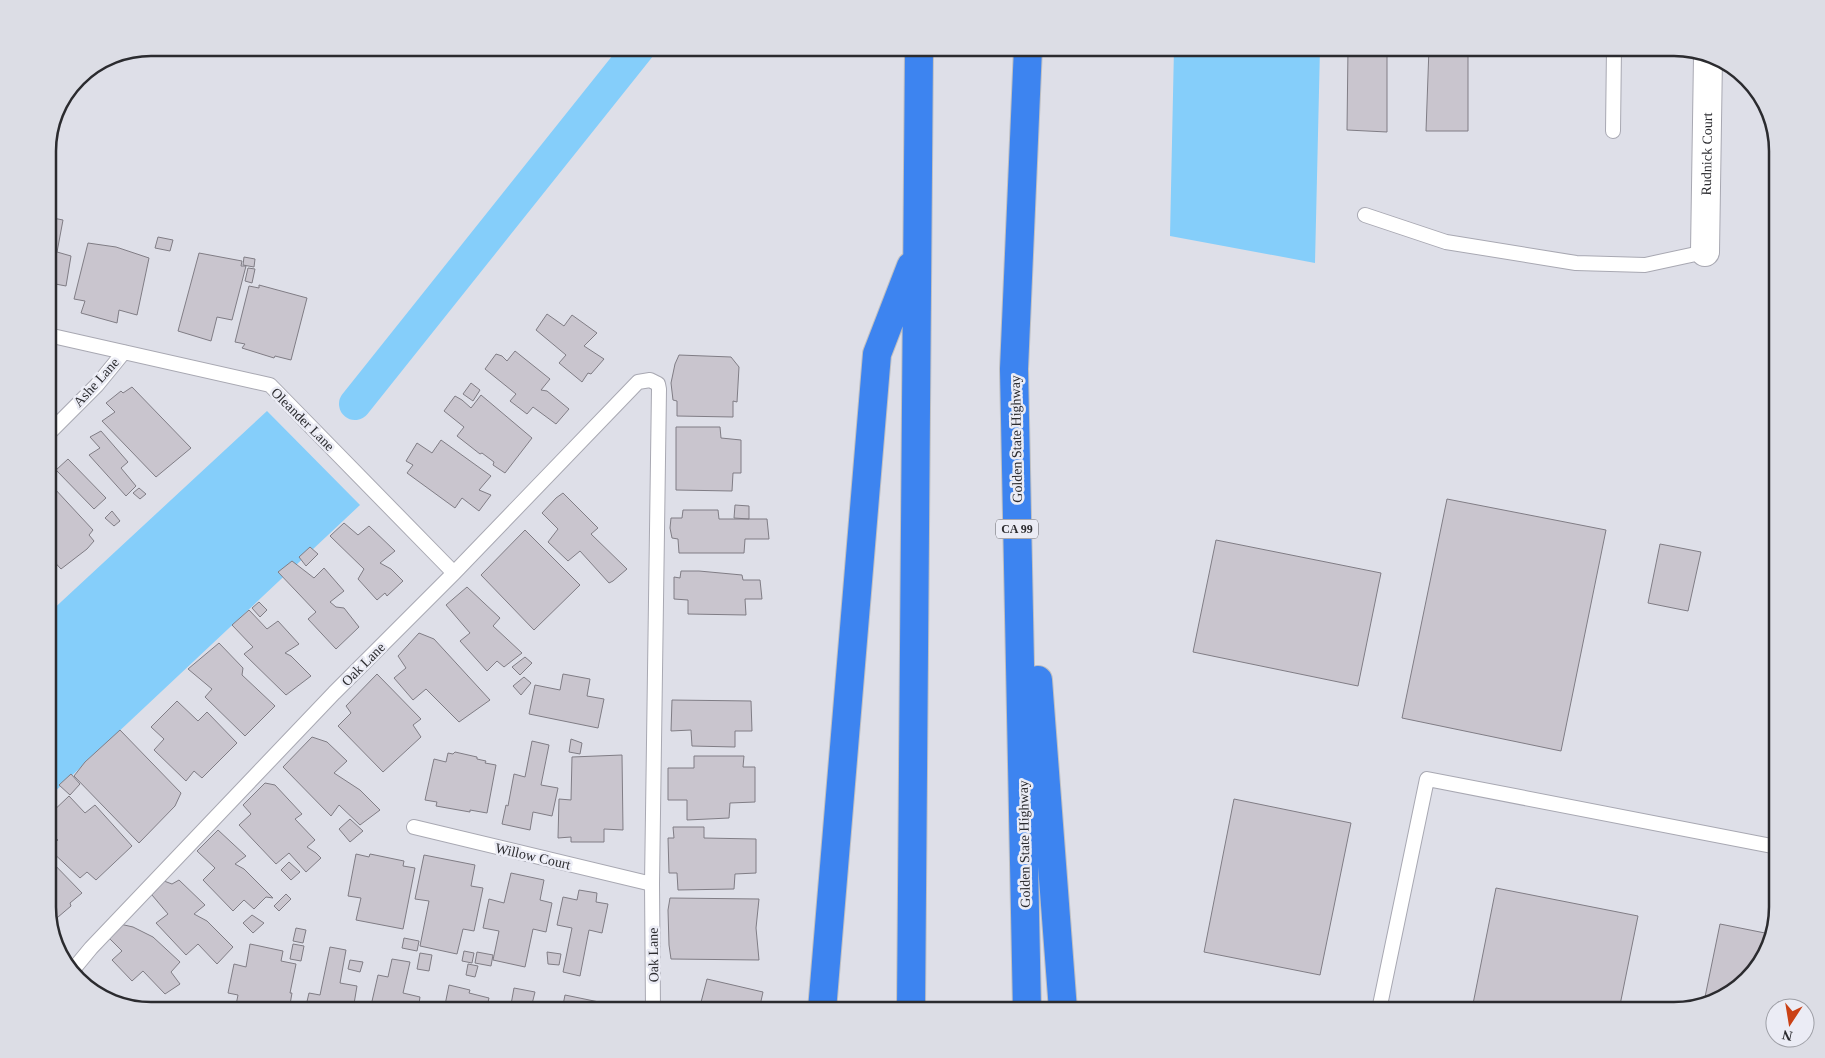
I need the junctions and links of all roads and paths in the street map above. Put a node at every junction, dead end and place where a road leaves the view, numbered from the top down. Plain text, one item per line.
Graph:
1 (919, 56) edge
2 (1028, 56) edge
3 (1614, 56) edge
4 (1708, 62) edge
5 (1613, 131) dead end
6 (1365, 215) dead end
7 (917, 251) junction
8 (1705, 252) joint
9 (56, 337) edge
10 (124, 352) junction
11 (1014, 370) junction
12 (56, 426) edge
13 (454, 572) junction
14 (414, 827) dead end
15 (1769, 845) edge
16 (652, 884) junction
17 (76, 966) edge
18 (653, 1002) edge
19 (823, 1002) edge
20 (912, 1002) edge
21 (1028, 1002) edge
22 (1062, 1002) edge
23 (1381, 1002) edge

1 - 7 highway
2 - 11 highway, Golden State Highway / CA 99
3 - 5 lane
4 - 8 street, Rudnick Court
6 - 8 lane
7 - 19 highway
7 - 20 highway
9 - 10 lane, Oleander Lane
10 - 12 lane, Ashe Lane
10 - 13 lane, Oleander Lane
11 - 21 highway, Golden State Highway / CA 99
11 - 22 highway
13 - 16 lane, Oak Lane
13 - 17 lane, Oak Lane
14 - 16 lane, Willow Court
15 - 23 lane
16 - 18 lane, Oak Lane

